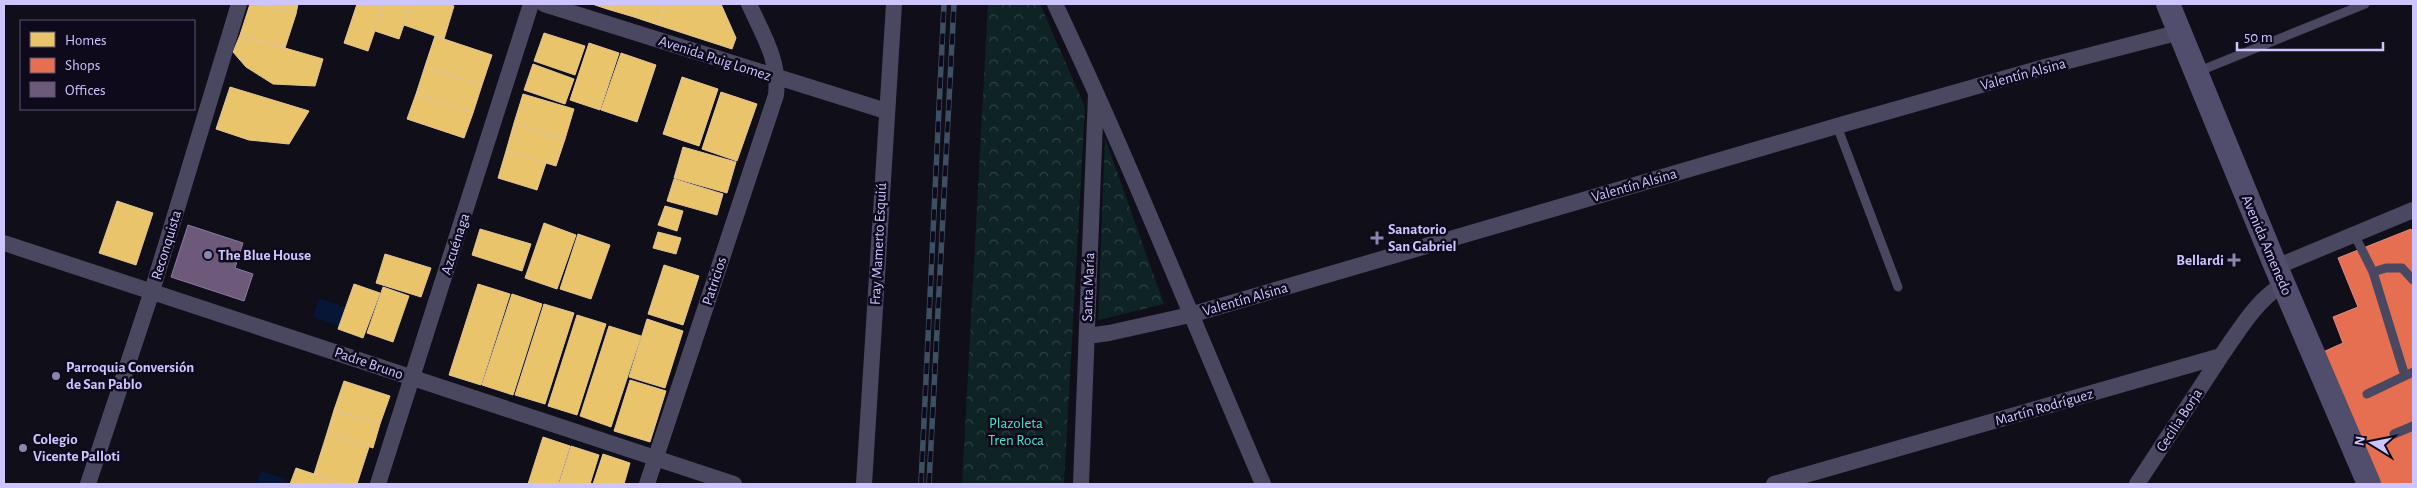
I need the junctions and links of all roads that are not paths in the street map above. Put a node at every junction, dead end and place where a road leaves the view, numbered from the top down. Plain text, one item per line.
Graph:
1 (239, 4) edge
2 (531, 4) edge
3 (544, 4) edge
4 (750, 4) edge
5 (894, 4) edge
6 (1055, 4) edge
7 (2168, 4) edge
8 (2365, 4) edge
9 (2180, 32) junction
10 (2197, 72) junction
11 (778, 78) junction
12 (1096, 90) junction
13 (886, 111) junction
14 (1837, 126) junction
15 (2413, 210) edge
16 (2354, 234) junction
17 (4, 243) edge
18 (2373, 272) junction
19 (2280, 275) junction
20 (2413, 280) edge
21 (1898, 287) dead end
22 (152, 291) junction
23 (1190, 315) junction
24 (1087, 336) junction
25 (2221, 356) junction
26 (2409, 374) edge
27 (413, 378) junction
28 (2367, 394) dead end
29 (2413, 426) edge
30 (2394, 434) dead end
31 (656, 458) junction
32 (88, 484) edge
33 (378, 484) edge
34 (647, 484) edge
35 (734, 484) edge
36 (864, 484) edge
37 (1081, 484) edge
38 (1264, 484) edge
39 (1774, 484) edge
40 (2137, 484) edge
41 (2369, 484) edge

1 - 22 street, Reconquista
2 - 27 street, Azcuénaga
3 - 11 street, Avenida Puig Lomez
4 - 11 street
5 - 13 street, Fray Mamerto Esquiú
6 - 12 street
7 - 9 street, Avenida Amenedo
8 - 10 lane
9 - 10 street, Avenida Amenedo
9 - 14 street, Valentín Alsina
10 - 19 street, Avenida Amenedo
11 - 13 street, Avenida Puig Lomez
11 - 31 street, Patricios
12 - 23 street
12 - 24 street, Santa María
13 - 36 street, Fray Mamerto Esquiú
14 - 21 lane
14 - 23 street, Valentín Alsina
15 - 16 street
16 - 18 lane
16 - 19 street
17 - 22 street, Padre Bruno
18 - 20 lane
18 - 26 lane
19 - 25 street
19 - 41 street, Avenida Amenedo
22 - 27 street, Padre Bruno
22 - 32 street, Reconquista
23 - 24 street, Valentín Alsina
23 - 38 street
24 - 37 street, Santa María
25 - 39 street, Martín Rodríguez
25 - 40 street, Cecilia Borja
26 - 28 lane
27 - 31 street, Padre Bruno
27 - 33 street, Azcuénaga
29 - 30 lane
31 - 34 street, Patricios
31 - 35 street, Padre Bruno

